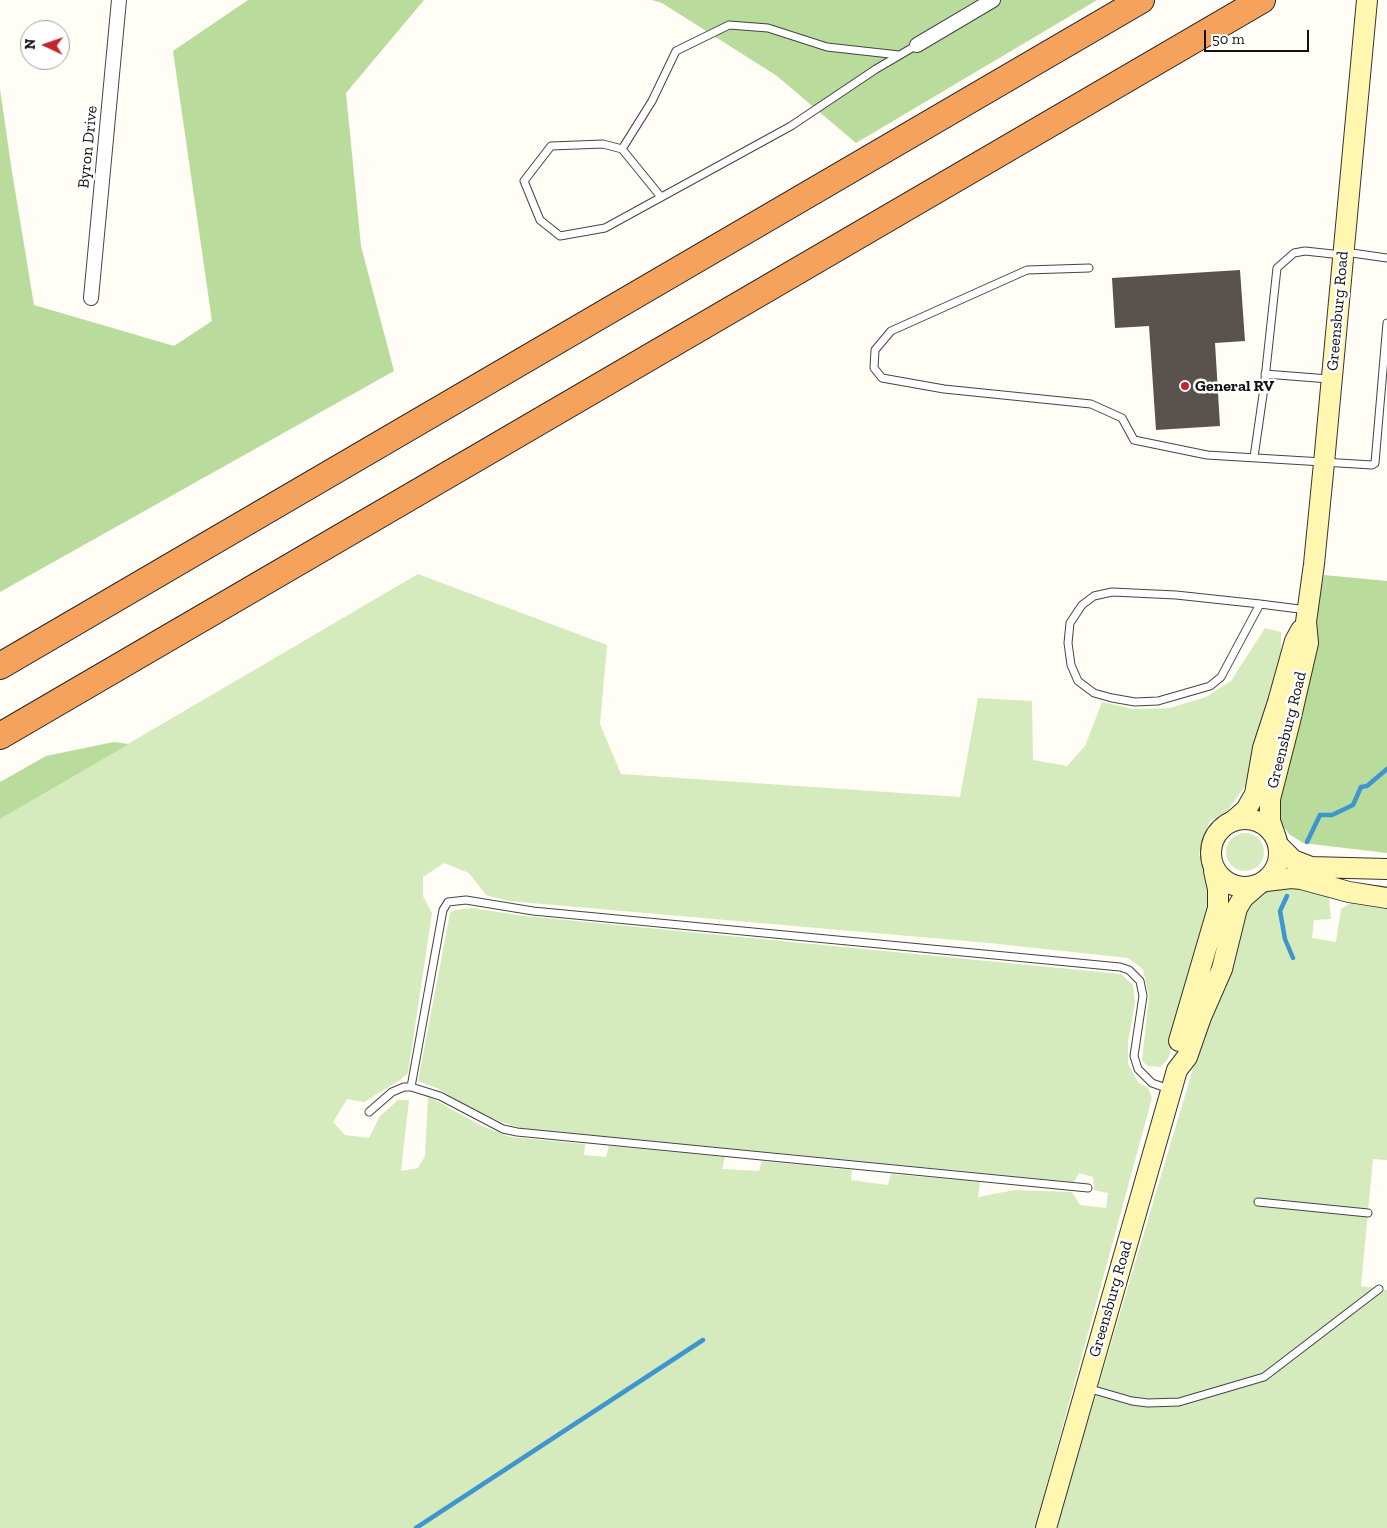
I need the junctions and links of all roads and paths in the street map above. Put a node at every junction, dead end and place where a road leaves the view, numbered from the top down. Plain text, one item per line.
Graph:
1 (119, 0) edge
2 (994, 0) edge
3 (1141, 0) edge
4 (1262, 0) edge
5 (1367, 0) edge
6 (917, 45) joint
7 (899, 55) junction
8 (622, 149) junction
9 (661, 197) junction
10 (1344, 254) junction
11 (1387, 258) edge
12 (1089, 268) dead end
13 (91, 298) dead end
14 (1387, 323) edge
15 (1265, 374) junction
16 (1332, 380) junction
17 (1254, 458) junction
18 (1324, 463) junction
19 (1260, 604) junction
20 (1306, 616) junction
21 (0, 666) edge
22 (0, 736) edge
23 (1232, 821) junction
24 (1277, 842) junction
25 (1387, 869) edge
26 (1214, 871) junction
27 (1262, 883) junction
28 (1387, 898) edge
29 (1177, 1070) junction
30 (411, 1087) junction
31 (1171, 1090) junction
32 (369, 1112) dead end
33 (1088, 1188) dead end
34 (1258, 1202) dead end
35 (1368, 1213) dead end
36 (1380, 1289) dead end
37 (1086, 1388) junction
38 (1046, 1528) edge

1 - 13 street, Byron Drive
2 - 6 street
3 - 21 highway
4 - 22 highway
5 - 10 main road, Greensburg Road
6 - 7 lane
7 - 8 lane
7 - 9 lane
8 - 9 lane
8 - 9 lane
10 - 11 lane
10 - 15 lane
10 - 16 main road, Greensburg Road
12 - 17 lane
14 - 18 lane
15 - 16 lane
15 - 17 lane
16 - 18 main road, Greensburg Road
17 - 18 lane
18 - 20 main road, Greensburg Road
19 - 19 lane
19 - 20 lane
20 - 23 main road, Greensburg Road
20 - 24 main road, Greensburg Road
23 - 24 main road
23 - 26 main road
24 - 25 main road
24 - 27 main road
26 - 27 main road
26 - 29 main road, Greensburg Road
27 - 28 main road
27 - 29 main road, Greensburg Road
29 - 31 main road, Greensburg Road
30 - 31 lane
30 - 32 lane
30 - 33 lane
31 - 37 main road, Greensburg Road
34 - 35 lane
36 - 37 lane
37 - 38 main road, Greensburg Road

